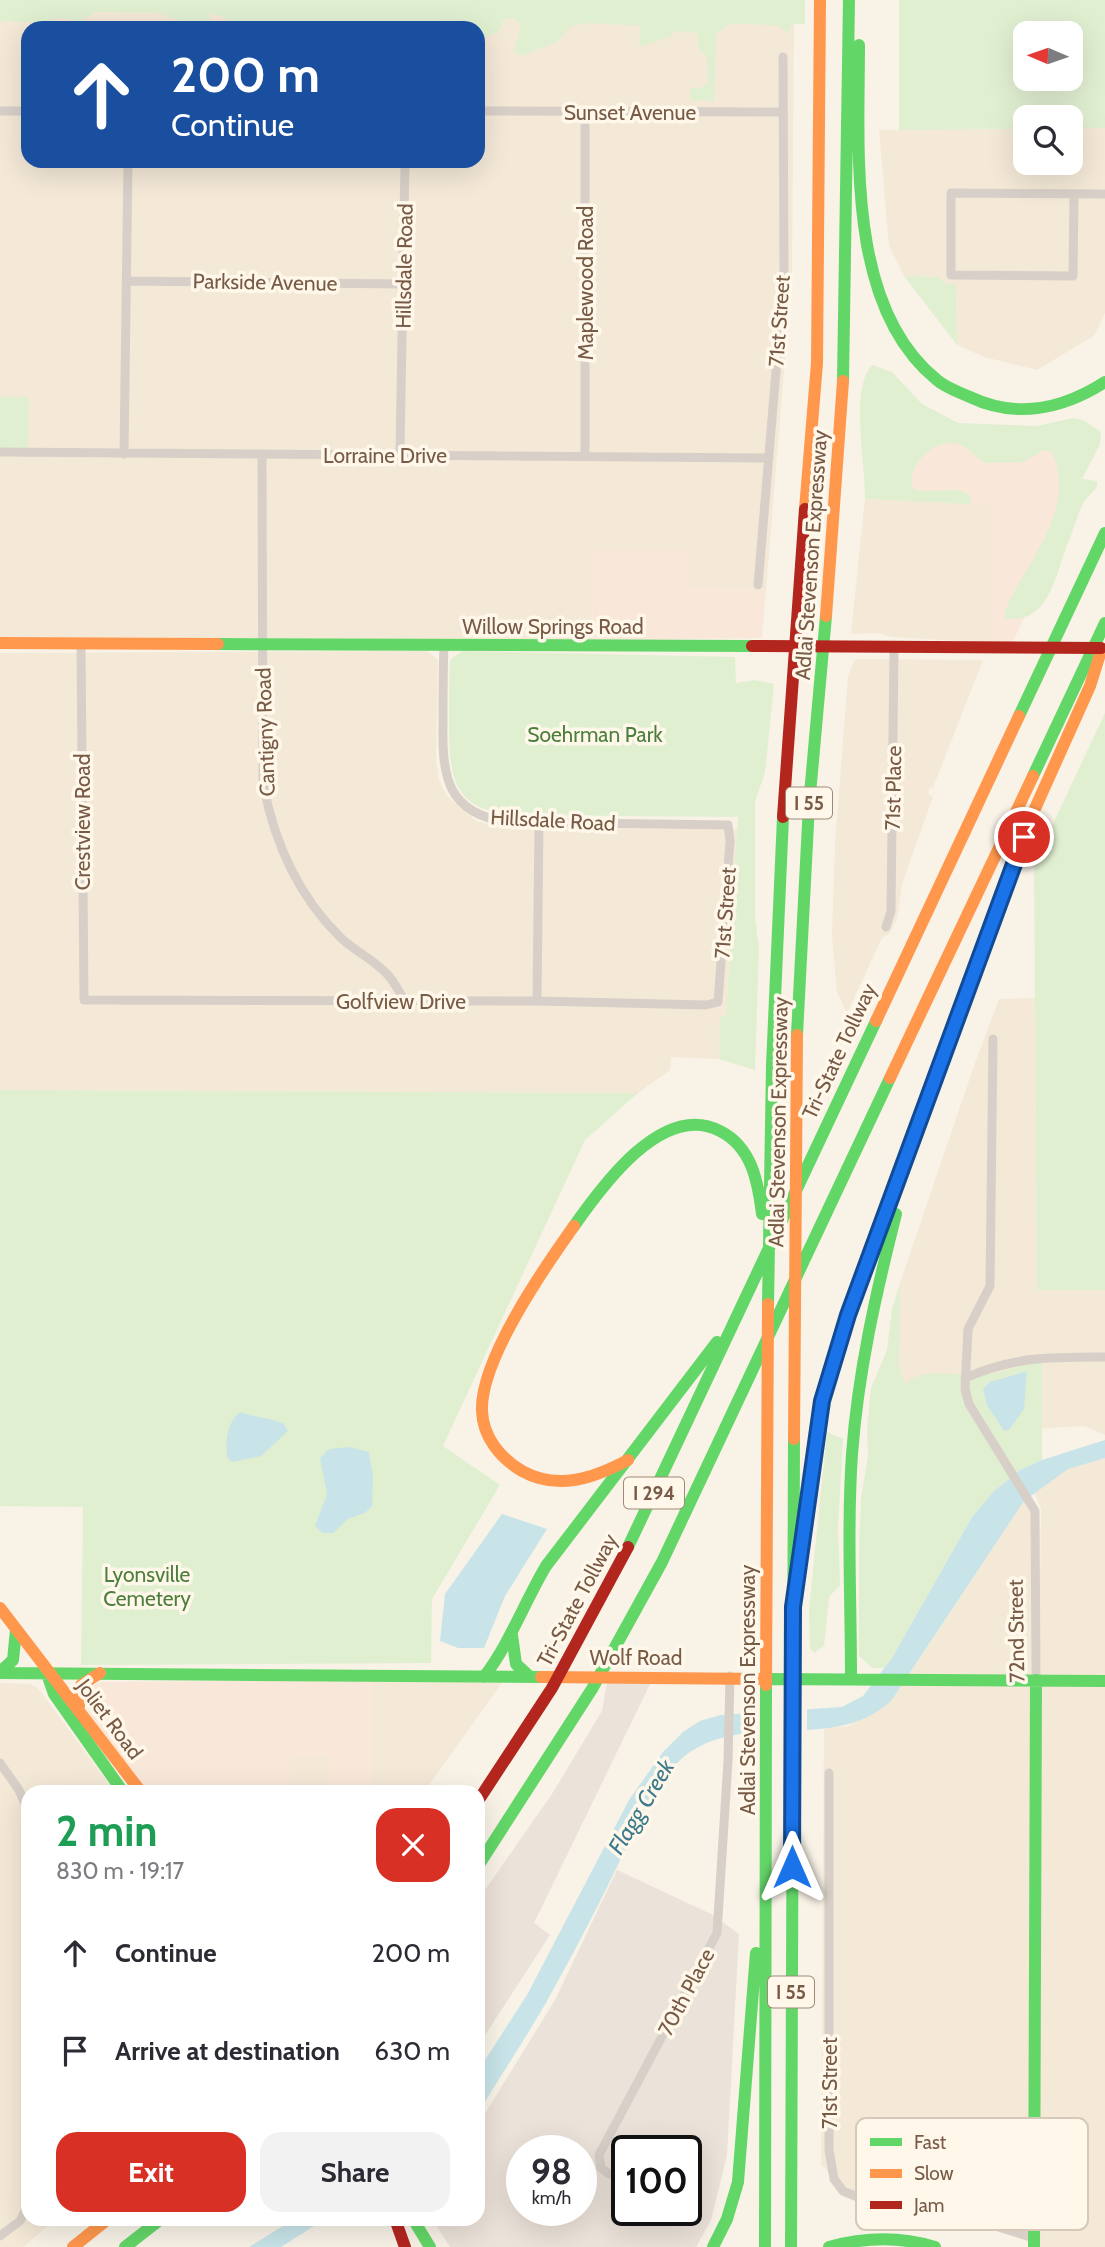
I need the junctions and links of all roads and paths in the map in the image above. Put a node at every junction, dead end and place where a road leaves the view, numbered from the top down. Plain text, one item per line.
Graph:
1 (820, 0) edge
2 (849, 0) edge
3 (859, 0) edge
4 (783, 57) dead end
5 (0, 111) edge
6 (21, 111) edge
7 (485, 111) edge
8 (585, 112) junction
9 (782, 112) junction
10 (128, 168) edge
11 (405, 168) edge
12 (1074, 194) junction
13 (1105, 194) edge
14 (127, 281) junction
15 (403, 284) junction
16 (1105, 382) edge
17 (0, 452) edge
18 (124, 454) junction
19 (400, 454) junction
20 (585, 454) junction
21 (262, 456) junction
22 (769, 458) junction
23 (1105, 533) edge
24 (758, 585) dead end
25 (1105, 623) edge
26 (1105, 637) edge
27 (0, 643) edge
28 (262, 643) junction
29 (81, 644) junction
30 (444, 645) junction
31 (894, 648) junction
32 (1105, 648) edge
33 (539, 823) junction
34 (728, 825) joint
35 (886, 927) dead end
36 (84, 1000) joint
37 (405, 1001) junction
38 (537, 1001) junction
39 (718, 1002) joint
40 (993, 1039) dead end
41 (915, 1140) junction
42 (769, 1298) junction
43 (734, 1320) junction
44 (1105, 1357) edge
45 (965, 1378) junction
46 (628, 1460) junction
47 (793, 1607) junction
48 (0, 1608) edge
49 (16, 1630) junction
50 (512, 1633) junction
51 (47, 1672) junction
52 (0, 1673) edge
53 (100, 1673) junction
54 (730, 1676) junction
55 (484, 1677) junction
56 (530, 1677) junction
57 (851, 1677) junction
58 (1036, 1680) junction
59 (1105, 1681) edge
60 (79, 1706) junction
61 (0, 1763) edge
62 (829, 1773) dead end
63 (766, 1783) junction
64 (118, 1785) edge
65 (136, 1785) edge
66 (485, 1790) edge
67 (21, 1795) edge
68 (485, 1855) edge
69 (1034, 2118) edge
70 (611, 2174) edge
71 (856, 2197) edge
72 (21, 2219) edge
73 (99, 2226) edge
74 (152, 2226) edge
75 (398, 2226) edge
76 (417, 2226) edge
77 (428, 2226) edge
78 (999, 2230) edge
79 (0, 2236) edge
80 (1034, 2242) edge
81 (73, 2247) edge
82 (125, 2247) edge
83 (405, 2247) edge
84 (430, 2247) edge
85 (440, 2247) edge
86 (713, 2247) edge
87 (765, 2247) edge
88 (791, 2247) edge
89 (830, 2247) edge
90 (935, 2247) edge

1 - 42 main road, Adlai Stevenson Expressway / I 55
2 - 47 main road, Adlai Stevenson Expressway / I 55
3 - 16 main road
4 - 9 street, 71st Street
5 - 6 street
7 - 8 street, Sunset Avenue
8 - 9 street, Sunset Avenue
8 - 20 street, Maplewood Road
9 - 22 street, 71st Street
10 - 14 street
11 - 15 street, Hillsdale Road
12 - 12 street
12 - 13 street
14 - 15 street, Parkside Avenue
14 - 18 street
15 - 19 street, Hillsdale Road
17 - 18 street, Lorraine Drive
18 - 21 street, Lorraine Drive
19 - 20 street, Lorraine Drive
19 - 21 street, Lorraine Drive
20 - 22 street, Lorraine Drive
21 - 28 street, Cantigny Road
22 - 24 street, 71st Street
23 - 43 main road, Tri-State Tollway / I 294
25 - 68 main road, I 294
26 - 41 main road
27 - 29 main road, Willow Springs Road
28 - 29 main road, Willow Springs Road
28 - 30 main road, Willow Springs Road
28 - 37 street, Cantigny Road
29 - 36 street, Crestview Road
30 - 31 main road, Willow Springs Road
30 - 33 street, Hillsdale Road
31 - 32 main road, Willow Springs Road
31 - 35 street, 71st Place
33 - 34 street, Hillsdale Road
33 - 38 street
34 - 39 street, 71st Street
36 - 37 street, Golfview Drive
37 - 38 street, Golfview Drive
38 - 39 street, Golfview Drive
40 - 45 street, 72nd Street
41 - 47 main road
41 - 57 main road
42 - 46 main road
42 - 63 main road, Adlai Stevenson Expressway / I 55
43 - 46 main road
43 - 66 main road, Tri-State Tollway / I 294
44 - 45 street
45 - 58 street, 72nd Street
46 - 50 main road
47 - 88 main road, Adlai Stevenson Expressway / I 55
48 - 49 main road, Joliet Road
49 - 51 main road, Joliet Road
49 - 52 main road
50 - 55 main road
50 - 56 main road
51 - 52 main road, Wolf Road
51 - 53 main road, Wolf Road
51 - 60 main road, Joliet Road
51 - 64 main road, Joliet Road
53 - 55 main road, Wolf Road
53 - 60 main road
54 - 56 main road, Wolf Road
54 - 57 main road, Wolf Road
54 - 70 street, 70th Place
55 - 56 main road, Wolf Road
57 - 58 main road, Wolf Road
58 - 59 main road, Wolf Road
58 - 69 main road, 72nd Street
60 - 65 main road, Joliet Road
61 - 67 street
62 - 71 street, 71st Street
63 - 86 main road
63 - 87 main road, Adlai Stevenson Expressway / I 55
72 - 79 street
73 - 81 main road
74 - 82 main road
75 - 83 main road
76 - 84 main road
77 - 85 main road
78 - 80 street, 71st Street
89 - 90 main road

